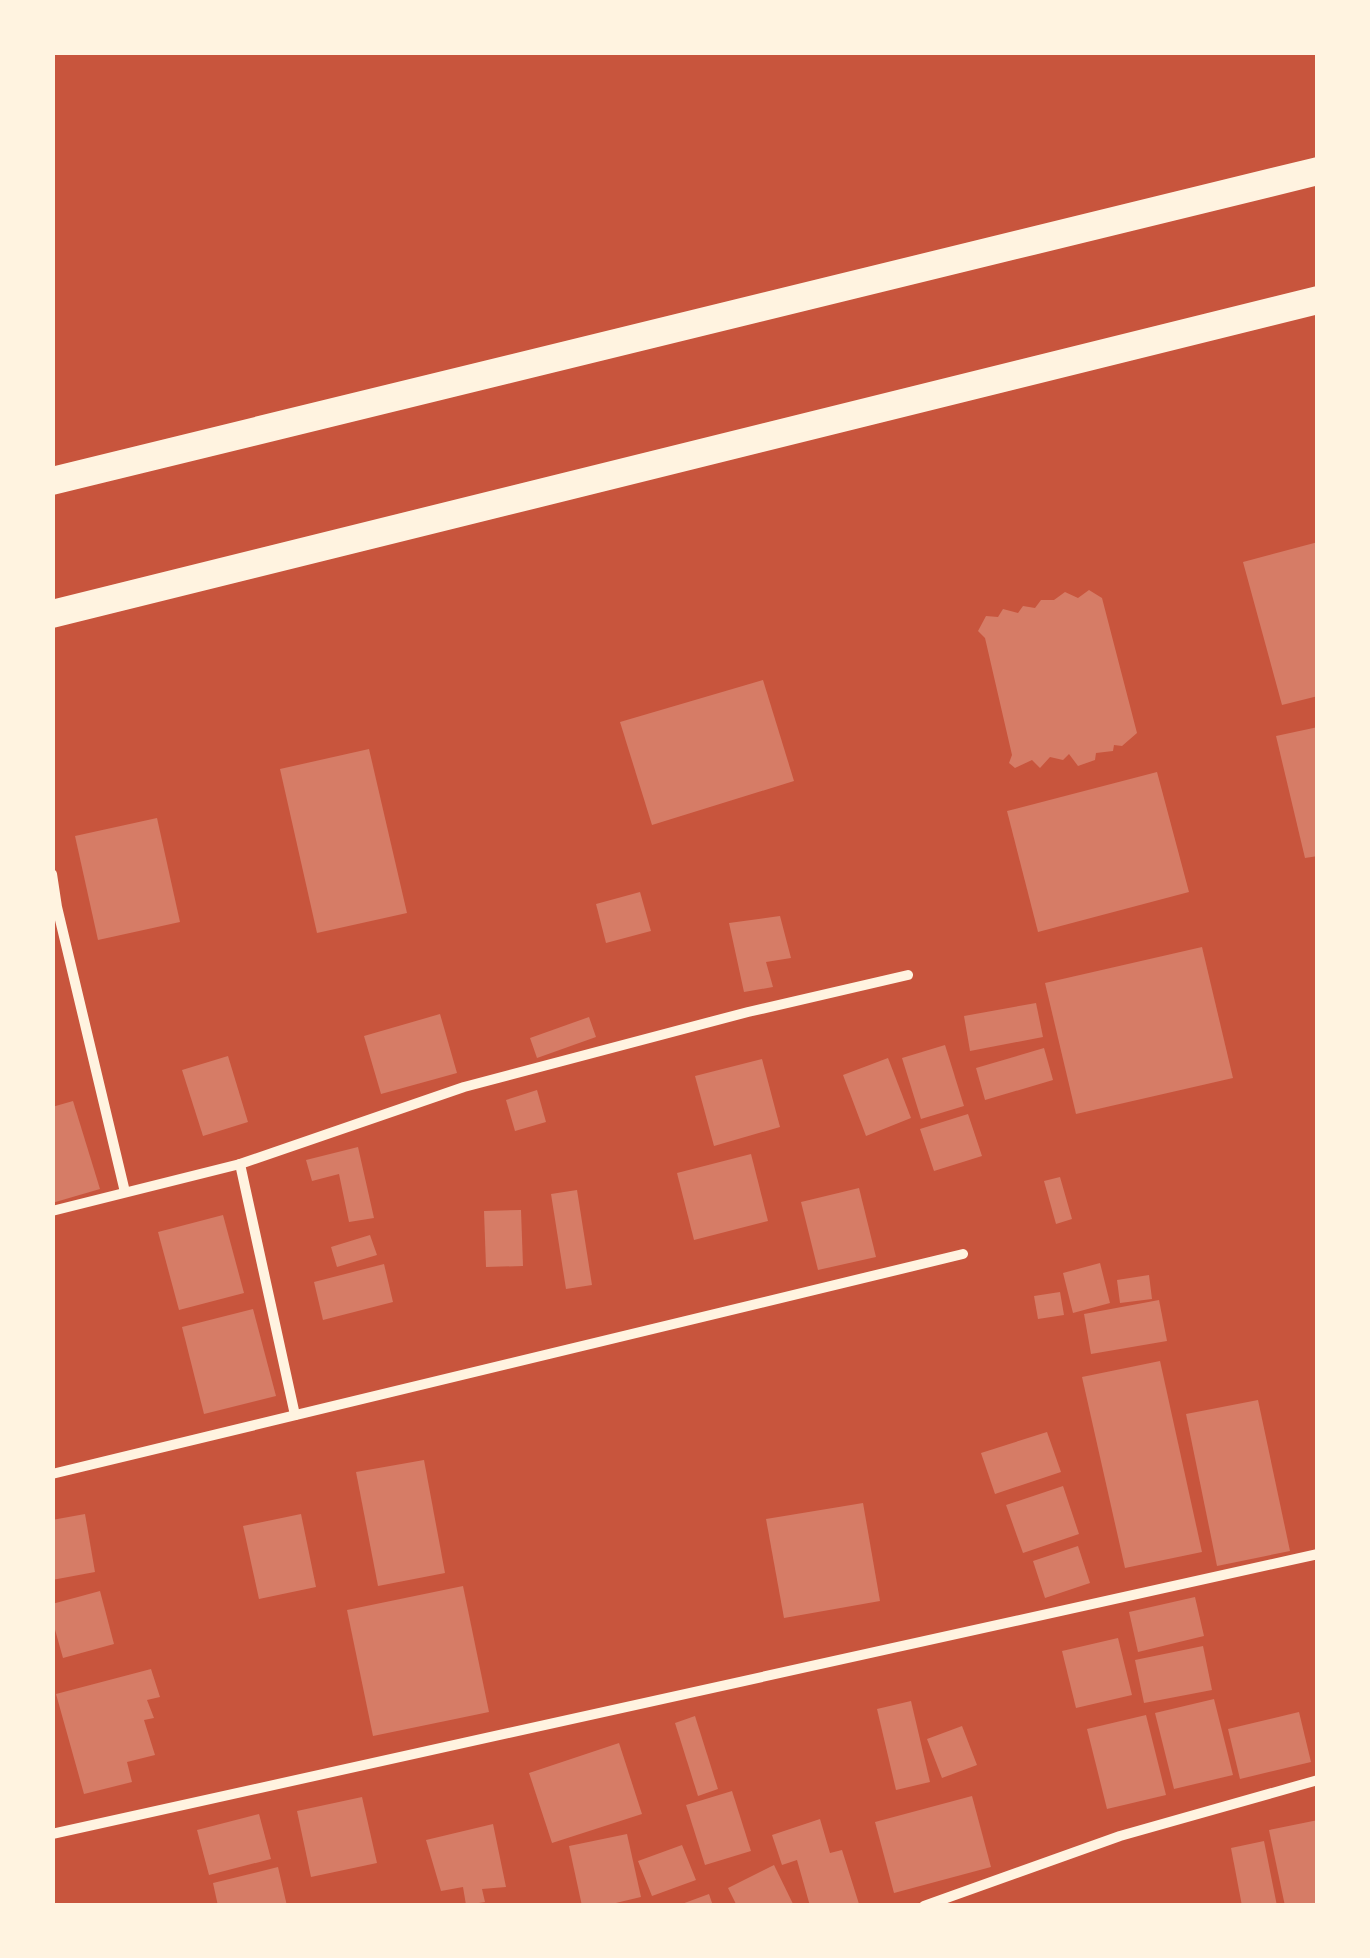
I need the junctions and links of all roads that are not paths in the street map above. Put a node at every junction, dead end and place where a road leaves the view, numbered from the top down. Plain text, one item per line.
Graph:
1 (1318, 170) edge
2 (1318, 300) edge
3 (52, 480) edge
4 (52, 614) edge
5 (52, 874) edge
6 (908, 975) dead end
7 (240, 1164) junction
8 (126, 1192) junction
9 (52, 1211) edge
10 (964, 1254) dead end
11 (295, 1415) junction
12 (52, 1474) edge
13 (1318, 1554) edge
14 (1318, 1780) edge
15 (52, 1834) edge
16 (924, 1906) edge

1 - 3 highway
2 - 4 highway
5 - 8 street
6 - 7 street
7 - 8 street
7 - 11 street
8 - 9 street
10 - 11 street
11 - 12 street
13 - 15 street
14 - 16 street

